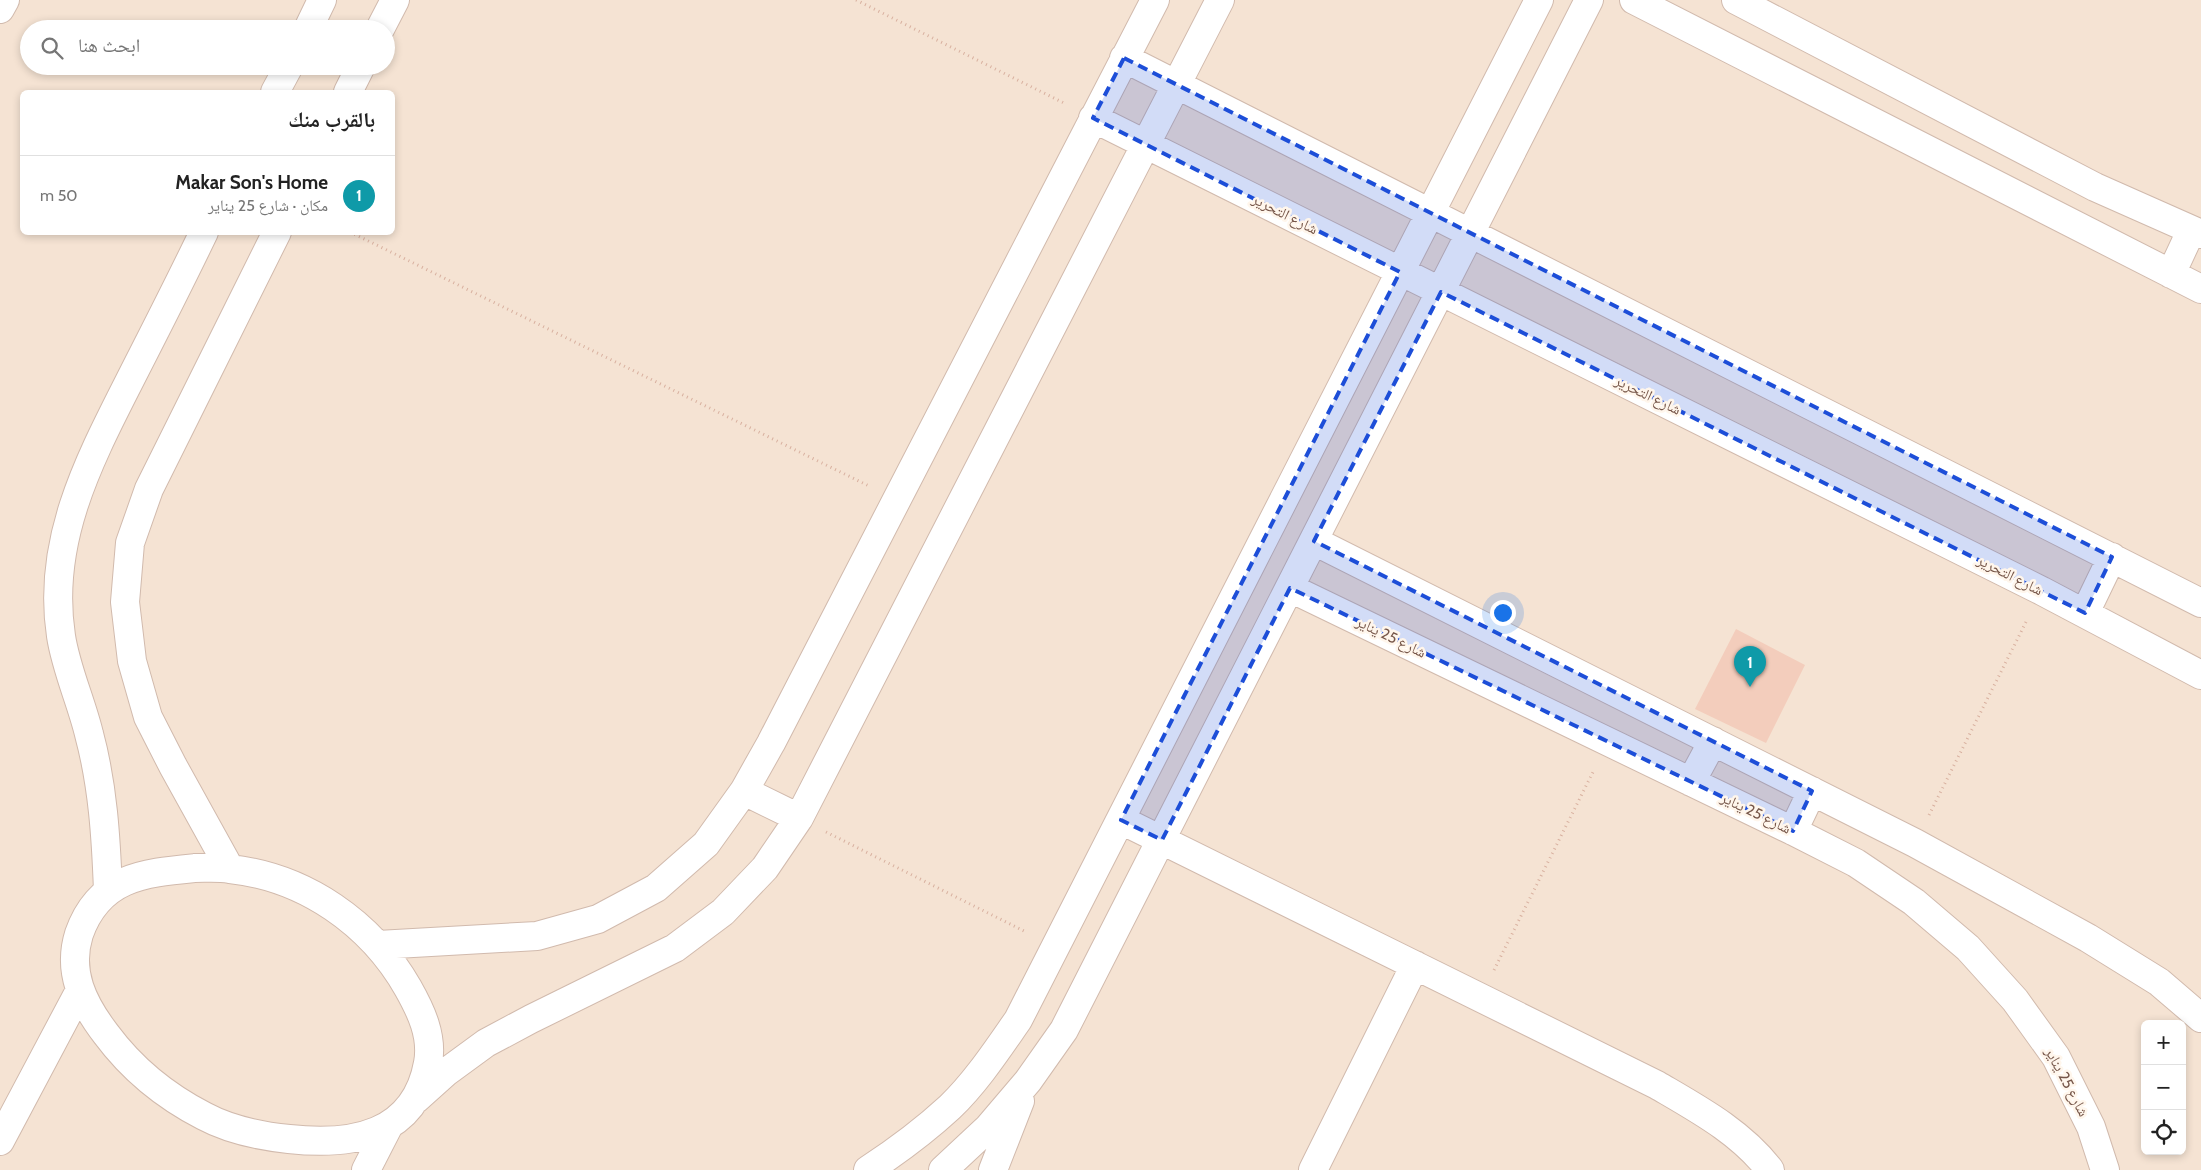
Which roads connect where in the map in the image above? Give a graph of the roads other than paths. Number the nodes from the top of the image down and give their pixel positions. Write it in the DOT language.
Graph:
graph roads {
  1 [pos="4,0"];
  2 [pos="322,0"];
  3 [pos="395,0"];
  4 [pos="1155,0"];
  5 [pos="1220,0"];
  6 [pos="1539,0"];
  7 [pos="1589,0"];
  8 [pos="1634,0"];
  9 [pos="1736,0"];
  10 [pos="0,9"];
  11 [pos="312,20"];
  12 [pos="385,20"];
  13 [pos="1124,58"];
  14 [pos="284,75"];
  15 [pos="356,75"];
  16 [pos="1176,84"];
  17 [pos="276,90"];
  18 [pos="349,90"];
  19 [pos="1093,118"];
  20 [pos="1146,144"];
  21 [pos="1431,213"];
  22 [pos="2196,232"];
  23 [pos="1470,233"];
  24 [pos="202,235"];
  25 [pos="275,235"];
  26 [pos="1400,272"];
  27 [pos="2170,274"];
  28 [pos="2201,289"];
  29 [pos="1441,292"];
  30 [pos="1314,541"];
  31 [pos="2112,557"];
  32 [pos="1290,588"];
  33 [pos="2201,603"];
  34 [pos="2085,613"];
  35 [pos="2201,675"];
  36 [pos="1713,741"];
  37 [pos="1691,782"];
  38 [pos="1812,790"];
  39 [pos="744,791"];
  40 [pos="799,818"];
  41 [pos="1121,820"];
  42 [pos="1793,831"];
  43 [pos="1162,840"];
  44 [pos="230,868"];
  45 [pos="108,891"];
  46 [pos="378,945"];
  47 [pos="1415,965"];
  48 [pos="79,992"];
  49 [pos="2201,1018"];
  50 [pos="1028,1081"];
  51 [pos="416,1099"];
  52 [pos="388,1127"];
  53 [pos="0,1141"];
  54 [pos="366,1170"];
  55 [pos="868,1170"];
  56 [pos="943,1170"];
  57 [pos="993,1170"];
  58 [pos="1313,1170"];
  59 [pos="1770,1170"];
  60 [pos="2105,1170"];
  1 -- 10 [label="street"];
  2 -- 11 [label="street"];
  3 -- 12 [label="street"];
  4 -- 13 [label="street"];
  5 -- 16 [label="street"];
  6 -- 21 [label="street"];
  7 -- 23 [label="street"];
  8 -- 27 [label="street"];
  9 -- 22 [label="street"];
  13 -- 16 [label="street"];
  13 -- 19 [label="street"];
  14 -- 17 [label="street"];
  15 -- 18 [label="street"];
  16 -- 20 [label="street"];
  16 -- 21 [label="street"];
  19 -- 20 [label="street, شارع التحرير"];
  19 -- 39 [label="street"];
  20 -- 26 [label="street, شارع التحرير"];
  20 -- 40 [label="street"];
  21 -- 23 [label="street"];
  21 -- 26 [label="street"];
  22 -- 27 [label="street"];
  23 -- 29 [label="street"];
  23 -- 31 [label="street"];
  24 -- 45 [label="street"];
  25 -- 44 [label="street"];
  26 -- 29 [label="street, شارع التحرير"];
  26 -- 41 [label="street"];
  27 -- 28 [label="street"];
  29 -- 30 [label="street"];
  29 -- 34 [label="street, شارع التحرير"];
  30 -- 32 [label="street"];
  30 -- 36 [label="street"];
  31 -- 33 [label="street"];
  31 -- 34 [label="street"];
  32 -- 37 [label="street, شارع 25 يناير"];
  32 -- 43 [label="street"];
  34 -- 35 [label="street, شارع التحرير"];
  36 -- 37 [label="street"];
  36 -- 38 [label="street"];
  37 -- 42 [label="street, شارع 25 يناير"];
  38 -- 42 [label="street"];
  38 -- 49 [label="street"];
  39 -- 40 [label="street"];
  39 -- 46 [label="street"];
  40 -- 51 [label="street"];
  41 -- 43 [label="street"];
  41 -- 55 [label="street"];
  42 -- 60 [label="street, شارع 25 يناير"];
  43 -- 47 [label="street"];
  43 -- 50 [label="street"];
  44 -- 45 [label="street"];
  44 -- 46 [label="street"];
  45 -- 48 [label="street"];
  46 -- 51 [label="street"];
  47 -- 58 [label="street"];
  47 -- 59 [label="street"];
  48 -- 52 [label="street"];
  48 -- 53 [label="street"];
  50 -- 56 [label="street"];
  50 -- 57 [label="street"];
  51 -- 52 [label="street"];
  52 -- 54 [label="street"];
}
